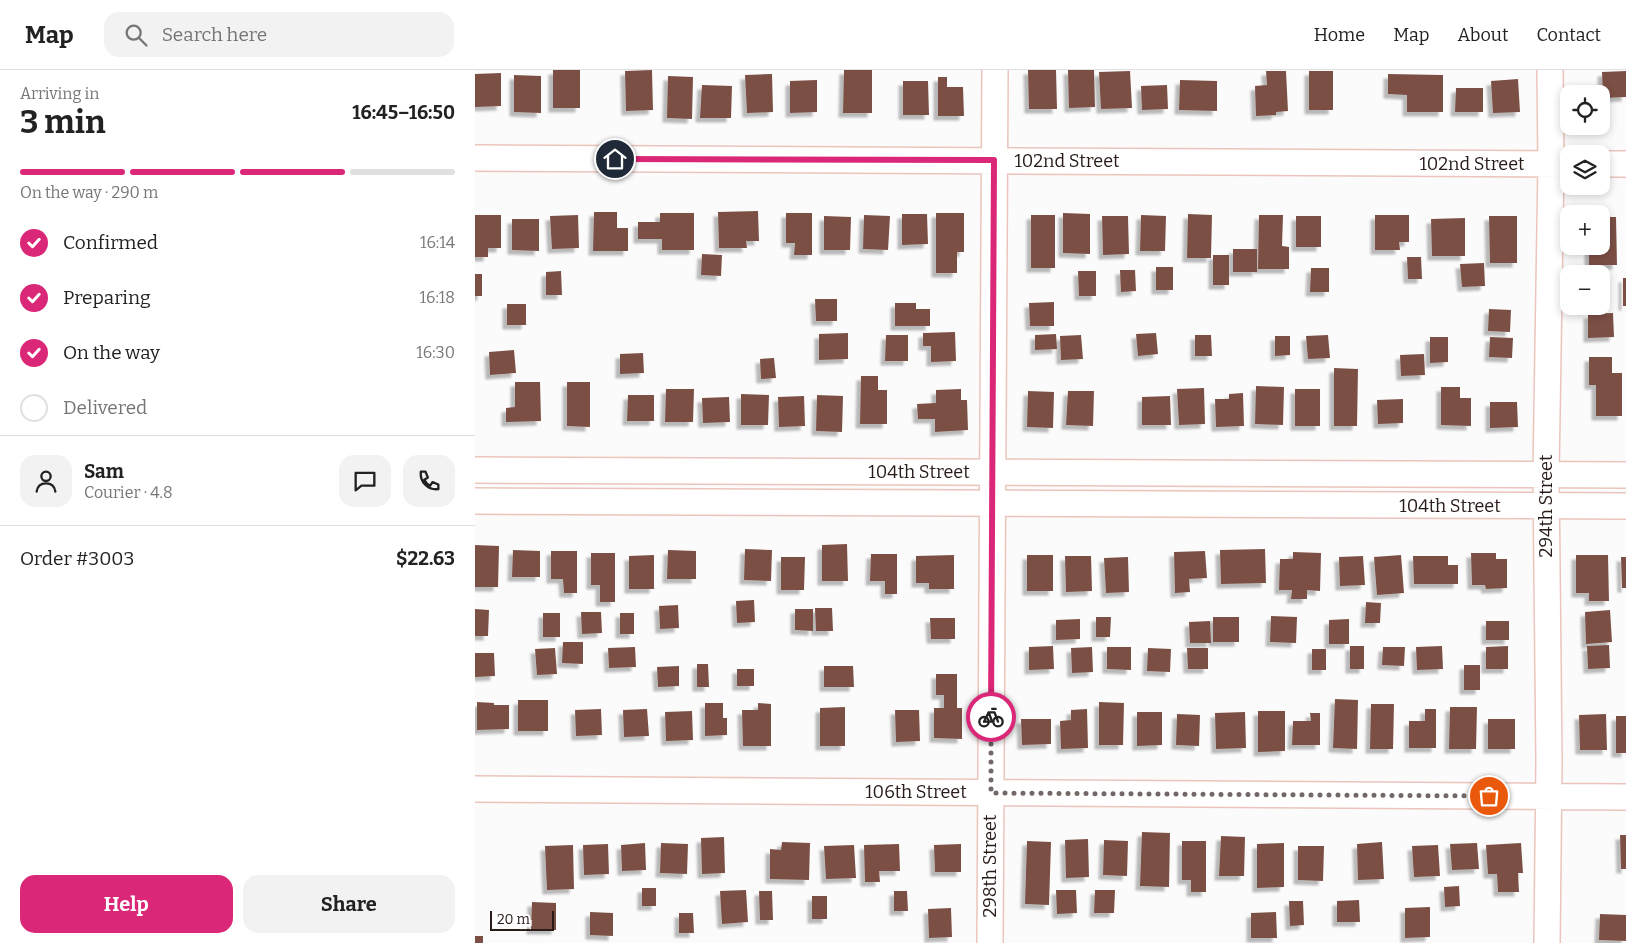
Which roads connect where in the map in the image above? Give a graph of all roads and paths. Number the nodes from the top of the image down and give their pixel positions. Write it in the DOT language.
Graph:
graph roads {
  1 [pos="995,70"];
  2 [pos="1551,70"];
  3 [pos="475,158"];
  4 [pos="994,160"];
  5 [pos="1560,164"];
  6 [pos="1610,164"];
  7 [pos="1626,164"];
  8 [pos="475,470"];
  9 [pos="622,471"];
  10 [pos="993,472"];
  11 [pos="1275,474"];
  12 [pos="1546,475"];
  13 [pos="1626,475"];
  14 [pos="475,501"];
  15 [pos="622,502"];
  16 [pos="992,503"];
  17 [pos="1275,505"];
  18 [pos="1546,506"];
  19 [pos="1626,506"];
  20 [pos="475,789"];
  21 [pos="991,793"];
  22 [pos="1548,797"];
  23 [pos="1626,797"];
  24 [pos="990,943"];
  25 [pos="1547,943"];
  1 -- 4 [label="street, 298th Street"];
  2 -- 5 [label="street, 294th Street"];
  3 -- 4 [label="street, 102nd Street"];
  4 -- 5 [label="street, 102nd Street"];
  4 -- 10 [label="street, 298th Street"];
  5 -- 12 [label="street, 294th Street"];
  6 -- 7 [label="street"];
  8 -- 9 [label="street, 104th Street"];
  9 -- 10 [label="street, 104th Street"];
  9 -- 15 [label="street"];
  10 -- 11 [label="street, 104th Street"];
  10 -- 16 [label="street, 298th Street"];
  11 -- 12 [label="street, 104th Street"];
  11 -- 17 [label="street"];
  12 -- 13 [label="street, 104th Street"];
  12 -- 18 [label="street, 294th Street"];
  14 -- 15 [label="street, 104th Street"];
  15 -- 16 [label="street, 104th Street"];
  16 -- 17 [label="street, 104th Street"];
  16 -- 21 [label="street, 298th Street"];
  17 -- 18 [label="street, 104th Street"];
  18 -- 19 [label="street, 104th Street"];
  18 -- 22 [label="street, 294th Street"];
  20 -- 21 [label="street, 106th Street"];
  21 -- 22 [label="street, 106th Street"];
  21 -- 24 [label="street, 298th Street"];
  22 -- 23 [label="street, 106th Street"];
  22 -- 25 [label="street, 294th Street"];
}
